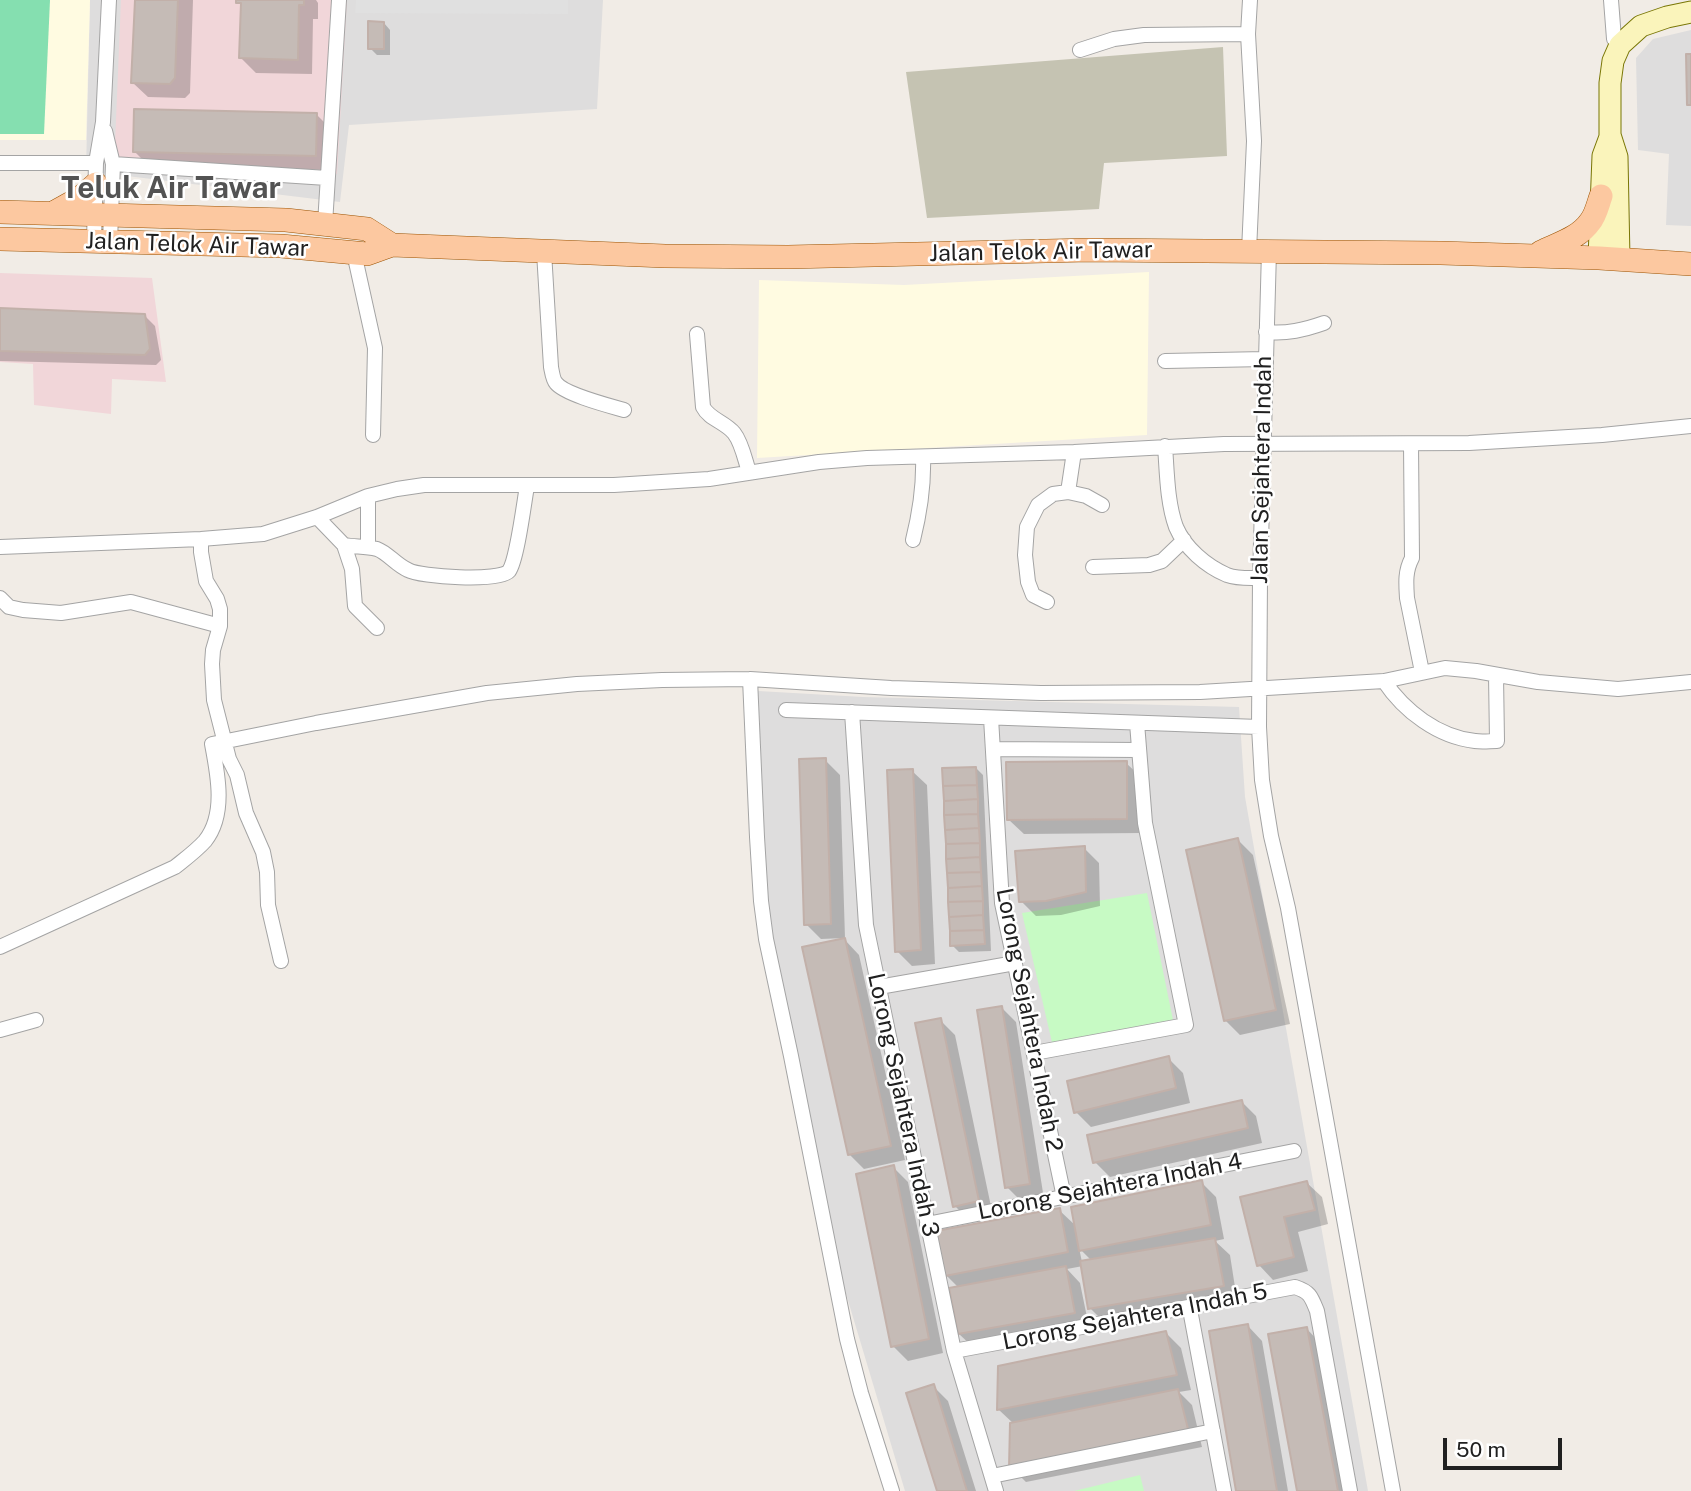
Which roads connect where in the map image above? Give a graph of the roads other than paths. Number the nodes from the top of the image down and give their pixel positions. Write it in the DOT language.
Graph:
graph roads {
  1 [pos="109,0"];
  2 [pos="340,0"];
  3 [pos="1250,0"];
  4 [pos="1611,0"];
  5 [pos="1691,12"];
  6 [pos="1248,34"];
  7 [pos="1619,45"];
  8 [pos="1080,50"];
  9 [pos="103,122"];
  10 [pos="1610,135"];
  11 [pos="0,163"];
  12 [pos="113,164"];
  13 [pos="96,174"];
  14 [pos="327,178"];
  15 [pos="1601,195"];
  16 [pos="0,212"];
  17 [pos="53,213"];
  18 [pos="103,215"];
  19 [pos="325,224"];
  20 [pos="0,239"];
  21 [pos="102,241"];
  22 [pos="392,245"];
  23 [pos="1259,251"];
  24 [pos="544,252"];
  25 [pos="354,253"];
  26 [pos="1535,255"];
  27 [pos="1609,258"];
  28 [pos="1691,264"];
  29 [pos="1324,323"];
  30 [pos="1266,332"];
  31 [pos="697,334"];
  32 [pos="1265,359"];
  33 [pos="1165,361"];
  34 [pos="624,410"];
  35 [pos="1691,426"];
  36 [pos="373,435"];
  37 [pos="1263,444"];
  38 [pos="1411,444"];
  39 [pos="1165,446"];
  40 [pos="1074,452"];
  41 [pos="923,457"];
  42 [pos="749,472"];
  43 [pos="527,486"];
  44 [pos="1068,492"];
  45 [pos="368,496"];
  46 [pos="1102,505"];
  47 [pos="317,517"];
  48 [pos="201,539"];
  49 [pos="913,540"];
  50 [pos="1184,540"];
  51 [pos="344,545"];
  52 [pos="0,547"];
  53 [pos="368,547"];
  54 [pos="1093,567"];
  55 [pos="1260,578"];
  56 [pos="0,598"];
  57 [pos="1047,602"];
  58 [pos="220,626"];
  59 [pos="377,628"];
  60 [pos="1422,671"];
  61 [pos="1496,675"];
  62 [pos="751,679"];
  63 [pos="1384,681"];
  64 [pos="1691,682"];
  65 [pos="1258,689"];
  66 [pos="786,710"];
  67 [pos="852,712"];
  68 [pos="991,718"];
  69 [pos="1137,723"];
  70 [pos="1258,727"];
  71 [pos="224,741"];
  72 [pos="993,749"];
  73 [pos="1139,750"];
  74 [pos="0,947"];
  75 [pos="281,961"];
  76 [pos="1015,963"];
  77 [pos="878,987"];
  78 [pos="36,1020"];
  79 [pos="0,1030"];
  80 [pos="1034,1053"];
  81 [pos="1294,1151"];
  82 [pos="1064,1196"];
  83 [pos="927,1224"];
  84 [pos="1191,1315"];
  85 [pos="954,1351"];
  86 [pos="1213,1431"];
  87 [pos="992,1476"];
  88 [pos="892,1491"];
  89 [pos="996,1491"];
  90 [pos="1224,1491"];
  91 [pos="1350,1491"];
  92 [pos="1392,1491"];
  1 -- 9 [label="street"];
  2 -- 14 [label="street"];
  3 -- 6 [label="street, Jalan Sejahtera Indah"];
  4 -- 7 [label="street"];
  5 -- 7 [label="main road"];
  6 -- 8 [label="street"];
  6 -- 23 [label="street, Jalan Sejahtera Indah"];
  7 -- 10 [label="main road"];
  9 -- 12 [label="street"];
  9 -- 13 [label="street"];
  10 -- 15 [label="main road"];
  10 -- 27 [label="main road"];
  11 -- 13 [label="street"];
  12 -- 14 [label="street"];
  12 -- 18 [label="street"];
  13 -- 17 [label="main road"];
  13 -- 18 [label="street"];
  14 -- 19 [label="street"];
  15 -- 26 [label="main road"];
  15 -- 27 [label="main road"];
  16 -- 17 [label="main road, Jalan Telok Air Tawar"];
  17 -- 18 [label="main road, Jalan Telok Air Tawar"];
  18 -- 19 [label="main road, Jalan Telok Air Tawar"];
  18 -- 21 [label="street"];
  19 -- 22 [label="main road, Jalan Telok Air Tawar"];
  20 -- 21 [label="main road, Jalan Telok Air Tawar"];
  21 -- 25 [label="main road, Jalan Telok Air Tawar"];
  22 -- 24 [label="main road, Jalan Telok Air Tawar"];
  22 -- 25 [label="main road, Jalan Telok Air Tawar"];
  23 -- 24 [label="main road, Jalan Telok Air Tawar"];
  23 -- 26 [label="main road, Jalan Telok Air Tawar"];
  23 -- 30 [label="street, Jalan Sejahtera Indah"];
  24 -- 34 [label="street"];
  25 -- 36 [label="street"];
  26 -- 27 [label="main road, Jalan Telok Air Tawar"];
  27 -- 28 [label="main road, Jalan Telok Air Tawar"];
  29 -- 30 [label="street"];
  30 -- 32 [label="street, Jalan Sejahtera Indah"];
  31 -- 42 [label="street"];
  32 -- 33 [label="street"];
  32 -- 37 [label="street, Jalan Sejahtera Indah"];
  35 -- 38 [label="street"];
  37 -- 38 [label="street"];
  37 -- 39 [label="street"];
  37 -- 55 [label="street, Jalan Sejahtera Indah"];
  38 -- 60 [label="street"];
  39 -- 40 [label="street"];
  39 -- 50 [label="street"];
  40 -- 41 [label="street"];
  40 -- 44 [label="street"];
  41 -- 42 [label="street"];
  41 -- 49 [label="street"];
  42 -- 43 [label="street"];
  43 -- 45 [label="street"];
  43 -- 53 [label="street"];
  44 -- 46 [label="street"];
  44 -- 57 [label="street"];
  45 -- 47 [label="street"];
  45 -- 53 [label="street"];
  47 -- 48 [label="street"];
  47 -- 51 [label="street"];
  48 -- 52 [label="street"];
  48 -- 58 [label="street"];
  50 -- 54 [label="street"];
  50 -- 55 [label="street"];
  51 -- 53 [label="street"];
  51 -- 59 [label="street"];
  55 -- 65 [label="street, Jalan Sejahtera Indah"];
  56 -- 58 [label="street"];
  58 -- 71 [label="street"];
  60 -- 61 [label="street"];
  60 -- 63 [label="street"];
  61 -- 63 [label="street"];
  61 -- 64 [label="street"];
  62 -- 65 [label="street"];
  62 -- 71 [label="street"];
  62 -- 88 [label="street"];
  63 -- 65 [label="street"];
  65 -- 70 [label="street, Jalan Sejahtera Indah"];
  66 -- 67 [label="street"];
  67 -- 68 [label="street"];
  67 -- 77 [label="street, Lorong Sejahtera Indah 3"];
  68 -- 69 [label="street"];
  68 -- 72 [label="street, Lorong Sejahtera Indah 2"];
  69 -- 70 [label="street"];
  69 -- 73 [label="street"];
  70 -- 92 [label="street, Jalan Sejahtera Indah"];
  71 -- 74 [label="street"];
  71 -- 75 [label="street"];
  72 -- 73 [label="street"];
  72 -- 76 [label="street, Lorong Sejahtera Indah 2"];
  73 -- 80 [label="street"];
  76 -- 77 [label="street"];
  76 -- 80 [label="street, Lorong Sejahtera Indah 2"];
  77 -- 83 [label="street, Lorong Sejahtera Indah 3"];
  78 -- 79 [label="street"];
  80 -- 82 [label="street, Lorong Sejahtera Indah 2"];
  81 -- 82 [label="street, Lorong Sejahtera Indah 4"];
  82 -- 83 [label="street, Lorong Sejahtera Indah 4"];
  83 -- 85 [label="street, Lorong Sejahtera Indah 3"];
  84 -- 86 [label="street"];
  85 -- 87 [label="street, Lorong Sejahtera Indah 3"];
  85 -- 91 [label="street, Lorong Sejahtera Indah 5"];
  86 -- 87 [label="street"];
  86 -- 90 [label="street"];
  87 -- 89 [label="street, Lorong Sejahtera Indah 3"];
}
